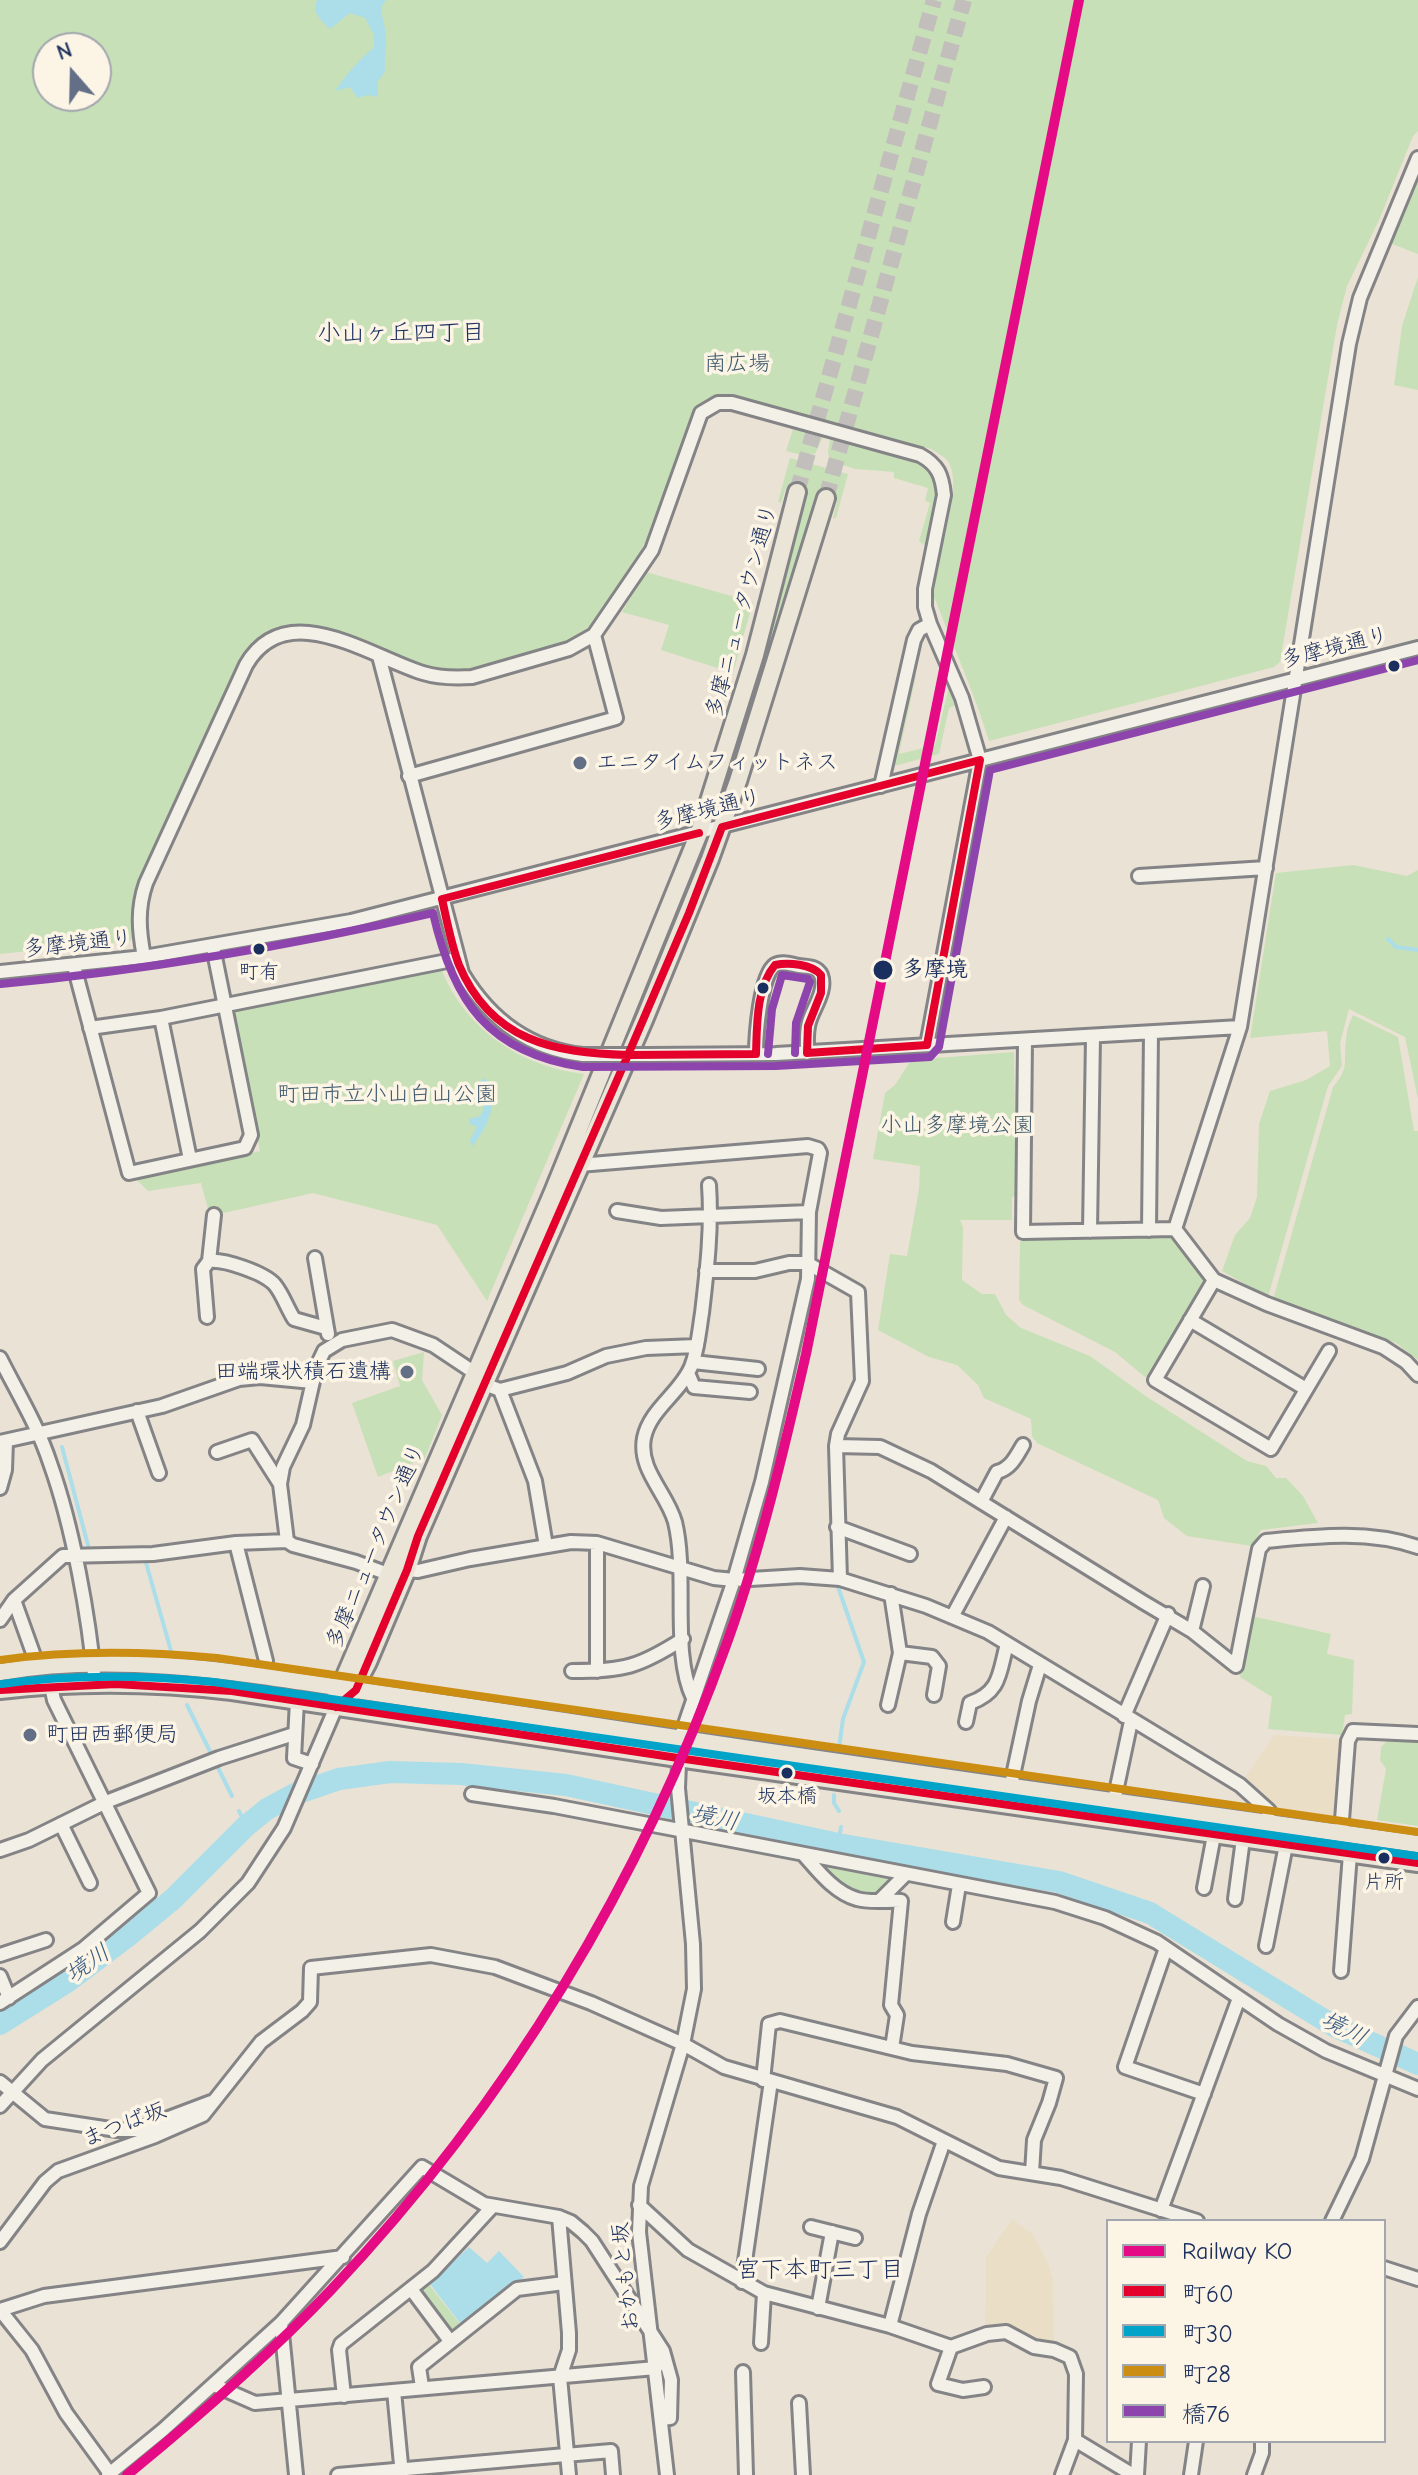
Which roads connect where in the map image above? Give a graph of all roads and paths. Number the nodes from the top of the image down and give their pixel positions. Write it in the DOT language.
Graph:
graph roads {
  1 [pos="1418,158"];
  2 [pos="797,492"];
  3 [pos="826,498"];
  4 [pos="930,624"];
  5 [pos="594,635"];
  6 [pos="1418,648"];
  7 [pos="379,656"];
  8 [pos="1295,678"];
  9 [pos="980,760"];
  10 [pos="409,776"];
  11 [pos="881,786"];
  12 [pos="722,827"];
  13 [pos="699,833"];
  14 [pos="1159,861"];
  15 [pos="1266,868"];
  16 [pos="1159,875"];
  17 [pos="1139,876"];
  18 [pos="442,899"];
  19 [pos="213,947"];
  20 [pos="144,957"];
  21 [pos="457,959"];
  22 [pos="74,966"];
  23 [pos="0,972"];
  24 [pos="225,1005"];
  25 [pos="161,1018"];
  26 [pos="1240,1027"];
  27 [pos="90,1028"];
  28 [pos="1151,1033"];
  29 [pos="1093,1037"];
  30 [pos="1025,1041"];
  31 [pos="927,1045"];
  32 [pos="807,1053"];
  33 [pos="756,1054"];
  34 [pos="190,1159"];
  35 [pos="579,1165"];
  36 [pos="709,1185"];
  37 [pos="617,1211"];
  38 [pos="809,1212"];
  39 [pos="214,1215"];
  40 [pos="711,1218"];
  41 [pos="1175,1229"];
  42 [pos="1149,1230"];
  43 [pos="1090,1231"];
  44 [pos="315,1258"];
  45 [pos="209,1261"];
  46 [pos="807,1263"];
  47 [pos="706,1271"];
  48 [pos="1214,1280"];
  49 [pos="207,1317"];
  50 [pos="1190,1320"];
  51 [pos="326,1328"];
  52 [pos="331,1344"];
  53 [pos="697,1346"];
  54 [pos="1329,1351"];
  55 [pos="0,1358"];
  56 [pos="690,1367"];
  57 [pos="758,1369"];
  58 [pos="1418,1375"];
  59 [pos="313,1382"];
  60 [pos="486,1382"];
  61 [pos="1306,1389"];
  62 [pos="750,1392"];
  63 [pos="137,1411"];
  64 [pos="38,1434"];
  65 [pos="3,1442"];
  66 [pos="1023,1445"];
  67 [pos="836,1446"];
  68 [pos="217,1452"];
  69 [pos="1014,1460"];
  70 [pos="1028,1467"];
  71 [pos="159,1473"];
  72 [pos="280,1484"];
  73 [pos="0,1488"];
  74 [pos="981,1502"];
  75 [pos="1006,1517"];
  76 [pos="837,1527"];
  77 [pos="287,1541"];
  78 [pos="236,1543"];
  79 [pos="597,1543"];
  80 [pos="546,1546"];
  81 [pos="1418,1547"];
  82 [pos="910,1554"];
  83 [pos="74,1555"];
  84 [pos="680,1569"];
  85 [pos="407,1570"];
  86 [pos="388,1574"];
  87 [pos="840,1579"];
  88 [pos="734,1580"];
  89 [pos="1203,1586"];
  90 [pos="891,1594"];
  91 [pos="14,1600"];
  92 [pos="1168,1614"];
  93 [pos="952,1617"];
  94 [pos="0,1620"];
  95 [pos="1192,1631"];
  96 [pos="683,1639"];
  97 [pos="1007,1644"];
  98 [pos="900,1653"];
  99 [pos="94,1665"];
  100 [pos="1040,1665"];
  101 [pos="38,1667"];
  102 [pos="572,1671"];
  103 [pos="597,1671"];
  104 [pos="0,1672"];
  105 [pos="264,1676"];
  106 [pos="95,1684"];
  107 [pos="51,1686"];
  108 [pos="347,1688"];
  109 [pos="0,1690"];
  110 [pos="934,1695"];
  111 [pos="693,1698"];
  112 [pos="297,1701"];
  113 [pos="888,1705"];
  114 [pos="336,1707"];
  115 [pos="1127,1719"];
  116 [pos="966,1722"];
  117 [pos="294,1734"];
  118 [pos="1418,1734"];
  119 [pos="680,1739"];
  120 [pos="678,1758"];
  121 [pos="311,1765"];
  122 [pos="1010,1786"];
  123 [pos="472,1794"];
  124 [pos="1114,1801"];
  125 [pos="106,1802"];
  126 [pos="1006,1805"];
  127 [pos="1110,1820"];
  128 [pos="1267,1823"];
  129 [pos="61,1824"];
  130 [pos="681,1829"];
  131 [pos="1341,1833"];
  132 [pos="1214,1835"];
  133 [pos="1243,1839"];
  134 [pos="1265,1842"];
  135 [pos="1418,1844"];
  136 [pos="1286,1845"];
  137 [pos="0,1850"];
  138 [pos="803,1854"];
  139 [pos="1350,1854"];
  140 [pos="1418,1863"];
  141 [pos="906,1874"];
  142 [pos="90,1883"];
  143 [pos="959,1885"];
  144 [pos="1204,1888"];
  145 [pos="1235,1899"];
  146 [pos="880,1900"];
  147 [pos="953,1922"];
  148 [pos="46,1940"];
  149 [pos="1266,1946"];
  150 [pos="1166,1948"];
  151 [pos="0,1955"];
  152 [pos="1341,1971"];
  153 [pos="0,1976"];
  154 [pos="4,1997"];
  155 [pos="1239,1998"];
  156 [pos="1418,2007"];
  157 [pos="683,2044"];
  158 [pos="892,2048"];
  159 [pos="1386,2072"];
  160 [pos="767,2080"];
  161 [pos="0,2082"];
  162 [pos="1418,2089"];
  163 [pos="12,2092"];
  164 [pos="1204,2094"];
  165 [pos="214,2101"];
  166 [pos="0,2106"];
  167 [pos="944,2141"];
  168 [pos="1032,2173"];
  169 [pos="639,2205"];
  170 [pos="492,2207"];
  171 [pos="1161,2210"];
  172 [pos="559,2217"];
  173 [pos="1190,2219"];
  174 [pos="1333,2219"];
  175 [pos="811,2227"];
  176 [pos="832,2232"];
  177 [pos="855,2238"];
  178 [pos="0,2242"];
  179 [pos="343,2257"];
  180 [pos="1386,2269"];
  181 [pos="1418,2279"];
  182 [pos="742,2282"];
  183 [pos="564,2283"];
  184 [pos="411,2289"];
  185 [pos="764,2293"];
  186 [pos="818,2308"];
  187 [pos="0,2310"];
  188 [pos="281,2323"];
  189 [pos="890,2326"];
  190 [pos="653,2334"];
  191 [pos="450,2341"];
  192 [pos="761,2343"];
  193 [pos="951,2347"];
  194 [pos="656,2368"];
  195 [pos="743,2372"];
  196 [pos="560,2377"];
  197 [pos="214,2385"];
  198 [pos="422,2387"];
  199 [pos="984,2387"];
  200 [pos="394,2391"];
  201 [pos="344,2396"];
  202 [pos="289,2400"];
  203 [pos="799,2403"];
  204 [pos="662,2419"];
  205 [pos="1075,2440"];
  206 [pos="1139,2443"];
  207 [pos="1196,2443"];
  208 [pos="1262,2443"];
  209 [pos="567,2454"];
  210 [pos="402,2472"];
  211 [pos="110,2474"];
  212 [pos="296,2475"];
  213 [pos="338,2475"];
  214 [pos="569,2475"];
  215 [pos="613,2475"];
  216 [pos="667,2475"];
  217 [pos="746,2475"];
  218 [pos="803,2475"];
  219 [pos="1062,2475"];
  220 [pos="1135,2475"];
  221 [pos="1191,2475"];
  222 [pos="1254,2475"];
  1 -- 8 [label="street"];
  2 -- 13 [label="main road, 多摩ニュータウン通り"];
  3 -- 12 [label="main road, 多摩ニュータウン通り"];
  4 -- 5 [label="street"];
  4 -- 9 [label="street"];
  4 -- 11 [label="street"];
  5 -- 7 [label="street"];
  5 -- 10 [label="street"];
  6 -- 8 [label="street, 多摩境通り"];
  7 -- 10 [label="street"];
  7 -- 20 [label="street"];
  8 -- 9 [label="street, 多摩境通り"];
  8 -- 15 [label="street"];
  9 -- 11 [label="street, 多摩境通り"];
  9 -- 31 [label="street"];
  10 -- 18 [label="street"];
  11 -- 12 [label="street, 多摩境通り"];
  12 -- 13 [label="street, 多摩境通り"];
  12 -- 35 [label="main road, 多摩ニュータウン通り"];
  13 -- 18 [label="street, 多摩境通り"];
  13 -- 60 [label="main road, 多摩ニュータウン通り"];
  14 -- 16 [label="street"];
  15 -- 16 [label="street"];
  15 -- 26 [label="street"];
  16 -- 17 [label="street"];
  18 -- 19 [label="street, 多摩境通り"];
  18 -- 21 [label="street"];
  19 -- 20 [label="street, 多摩境通り"];
  19 -- 24 [label="street"];
  20 -- 22 [label="street, 多摩境通り"];
  21 -- 24 [label="street"];
  21 -- 33 [label="street, bridge"];
  22 -- 23 [label="street, 多摩境通り"];
  22 -- 27 [label="street"];
  24 -- 25 [label="street"];
  24 -- 34 [label="street"];
  25 -- 27 [label="street"];
  25 -- 34 [label="street"];
  26 -- 28 [label="street"];
  26 -- 41 [label="street"];
  27 -- 34 [label="street"];
  28 -- 29 [label="street"];
  28 -- 42 [label="street"];
  29 -- 30 [label="street"];
  29 -- 43 [label="street"];
  30 -- 31 [label="street"];
  30 -- 43 [label="street"];
  31 -- 32 [label="street"];
  32 -- 33 [label="street"];
  32 -- 33 [label="street"];
  35 -- 38 [label="street"];
  35 -- 60 [label="main road, 多摩ニュータウン通り"];
  36 -- 40 [label="street"];
  37 -- 40 [label="street"];
  38 -- 40 [label="street"];
  38 -- 46 [label="street"];
  39 -- 45 [label="street"];
  40 -- 47 [label="street"];
  41 -- 42 [label="street"];
  41 -- 48 [label="street"];
  42 -- 43 [label="street"];
  44 -- 51 [label="street"];
  45 -- 49 [label="street"];
  45 -- 51 [label="street"];
  46 -- 47 [label="street"];
  46 -- 67 [label="street"];
  46 -- 88 [label="street"];
  47 -- 53 [label="street"];
  48 -- 50 [label="street"];
  48 -- 58 [label="street"];
  50 -- 61 [label="street"];
  50 -- 61 [label="street"];
  51 -- 52 [label="street"];
  52 -- 59 [label="street"];
  52 -- 60 [label="street"];
  53 -- 56 [label="street"];
  53 -- 60 [label="street"];
  54 -- 61 [label="street"];
  55 -- 64 [label="street"];
  56 -- 57 [label="street"];
  56 -- 62 [label="street"];
  56 -- 84 [label="street"];
  59 -- 63 [label="street"];
  59 -- 72 [label="street"];
  60 -- 80 [label="street"];
  60 -- 85 [label="main road, 多摩ニュータウン通り"];
  60 -- 86 [label="main road, 多摩ニュータウン通り"];
  63 -- 64 [label="street"];
  63 -- 71 [label="street"];
  64 -- 65 [label="street"];
  64 -- 83 [label="street"];
  65 -- 73 [label="street"];
  66 -- 69 [label="street"];
  67 -- 74 [label="street"];
  67 -- 76 [label="street"];
  68 -- 72 [label="street"];
  69 -- 70 [label="street"];
  69 -- 74 [label="street"];
  72 -- 77 [label="street"];
  74 -- 75 [label="street"];
  75 -- 92 [label="street"];
  75 -- 93 [label="street"];
  76 -- 82 [label="street"];
  76 -- 87 [label="street"];
  77 -- 78 [label="street"];
  77 -- 86 [label="street"];
  78 -- 83 [label="street"];
  78 -- 105 [label="street"];
  79 -- 80 [label="street"];
  79 -- 84 [label="street"];
  79 -- 103 [label="street"];
  80 -- 85 [label="street"];
  81 -- 95 [label="street"];
  83 -- 91 [label="street"];
  83 -- 99 [label="street"];
  84 -- 88 [label="street"];
  84 -- 96 [label="street"];
  85 -- 108 [label="main road, 多摩ニュータウン通り"];
  86 -- 108 [label="main road, 多摩ニュータウン通り"];
  87 -- 88 [label="street"];
  87 -- 90 [label="street"];
  88 -- 111 [label="street"];
  89 -- 95 [label="street"];
  90 -- 93 [label="street"];
  90 -- 98 [label="street"];
  91 -- 94 [label="street"];
  91 -- 101 [label="street"];
  92 -- 95 [label="street"];
  92 -- 115 [label="street"];
  93 -- 97 [label="street"];
  96 -- 103 [label="street"];
  96 -- 111 [label="street"];
  97 -- 100 [label="street"];
  97 -- 116 [label="street"];
  98 -- 110 [label="street"];
  98 -- 113 [label="street"];
  99 -- 101 [label="main road"];
  99 -- 105 [label="main road"];
  99 -- 106 [label="street"];
  100 -- 115 [label="street"];
  100 -- 122 [label="street"];
  101 -- 104 [label="main road"];
  102 -- 103 [label="street"];
  105 -- 108 [label="main road"];
  106 -- 107 [label="main road"];
  106 -- 112 [label="main road"];
  107 -- 109 [label="main road"];
  107 -- 125 [label="street"];
  108 -- 114 [label="main road, 多摩ニュータウン通り"];
  108 -- 119 [label="main road"];
  111 -- 119 [label="street"];
  112 -- 114 [label="main road"];
  112 -- 117 [label="street"];
  114 -- 120 [label="main road"];
  114 -- 121 [label="street"];
  115 -- 124 [label="street"];
  115 -- 128 [label="street"];
  117 -- 121 [label="street"];
  117 -- 125 [label="street"];
  118 -- 131 [label="street"];
  119 -- 120 [label="street"];
  119 -- 122 [label="main road"];
  120 -- 126 [label="main road"];
  120 -- 130 [label="street"];
  121 -- 163 [label="street"];
  122 -- 124 [label="main road"];
  122 -- 126 [label="street"];
  123 -- 130 [label="street"];
  124 -- 127 [label="street"];
  124 -- 128 [label="main road"];
  125 -- 129 [label="street"];
  125 -- 154 [label="street"];
  126 -- 127 [label="main road"];
  127 -- 132 [label="main road"];
  128 -- 131 [label="main road"];
  128 -- 134 [label="street"];
  129 -- 137 [label="street"];
  129 -- 142 [label="street"];
  130 -- 138 [label="street"];
  130 -- 157 [label="street, おかもと坂"];
  131 -- 135 [label="main road"];
  132 -- 133 [label="main road"];
  132 -- 144 [label="street"];
  133 -- 134 [label="main road"];
  133 -- 145 [label="street"];
  134 -- 136 [label="main road"];
  136 -- 139 [label="main road"];
  136 -- 149 [label="street"];
  138 -- 141 [label="street"];
  138 -- 146 [label="street"];
  139 -- 140 [label="main road"];
  139 -- 152 [label="street"];
  141 -- 143 [label="street"];
  141 -- 146 [label="street"];
  143 -- 147 [label="street"];
  143 -- 150 [label="street"];
  146 -- 158 [label="street"];
  148 -- 151 [label="street"];
  150 -- 155 [label="street"];
  150 -- 164 [label="street"];
  153 -- 154 [label="street"];
  155 -- 159 [label="street"];
  155 -- 164 [label="street"];
  156 -- 159 [label="street"];
  157 -- 160 [label="street"];
  157 -- 165 [label="street, まつば坂"];
  157 -- 169 [label="street, おかもと坂"];
  158 -- 160 [label="street"];
  158 -- 168 [label="street"];
  159 -- 162 [label="street"];
  159 -- 174 [label="street"];
  160 -- 167 [label="street"];
  160 -- 182 [label="street"];
  161 -- 163 [label="street"];
  163 -- 165 [label="street"];
  163 -- 166 [label="street"];
  164 -- 171 [label="street"];
  165 -- 178 [label="street, まつば坂"];
  167 -- 168 [label="street"];
  167 -- 189 [label="street"];
  168 -- 171 [label="street"];
  169 -- 182 [label="street"];
  169 -- 190 [label="street, おかもと坂"];
  170 -- 172 [label="street"];
  170 -- 179 [label="street"];
  170 -- 184 [label="street"];
  171 -- 173 [label="street"];
  172 -- 183 [label="street"];
  172 -- 190 [label="street"];
  175 -- 176 [label="street"];
  176 -- 177 [label="street"];
  176 -- 186 [label="street"];
  179 -- 187 [label="street"];
  179 -- 188 [label="street"];
  180 -- 181 [label="street"];
  182 -- 185 [label="street"];
  183 -- 191 [label="street"];
  183 -- 196 [label="street"];
  184 -- 191 [label="street"];
  184 -- 201 [label="street"];
  185 -- 186 [label="street"];
  185 -- 192 [label="street"];
  186 -- 189 [label="street"];
  187 -- 211 [label="street"];
  188 -- 197 [label="street"];
  188 -- 202 [label="street"];
  189 -- 193 [label="street"];
  190 -- 194 [label="street, おかもと坂"];
  190 -- 204 [label="street"];
  191 -- 198 [label="street"];
  193 -- 199 [label="street"];
  193 -- 205 [label="street"];
  194 -- 196 [label="street"];
  194 -- 204 [label="street, おかもと坂"];
  195 -- 217 [label="street"];
  196 -- 198 [label="street"];
  196 -- 209 [label="street"];
  197 -- 202 [label="street"];
  197 -- 211 [label="street"];
  198 -- 200 [label="street"];
  200 -- 201 [label="street"];
  200 -- 210 [label="street"];
  201 -- 202 [label="street"];
  202 -- 212 [label="street"];
  203 -- 218 [label="street"];
  204 -- 216 [label="street, おかもと坂"];
  205 -- 219 [label="street"];
  205 -- 220 [label="street"];
  206 -- 220 [label="street"];
  207 -- 221 [label="street"];
  208 -- 222 [label="street"];
  209 -- 210 [label="street"];
  209 -- 214 [label="street"];
  209 -- 215 [label="street"];
  210 -- 213 [label="street"];
}
